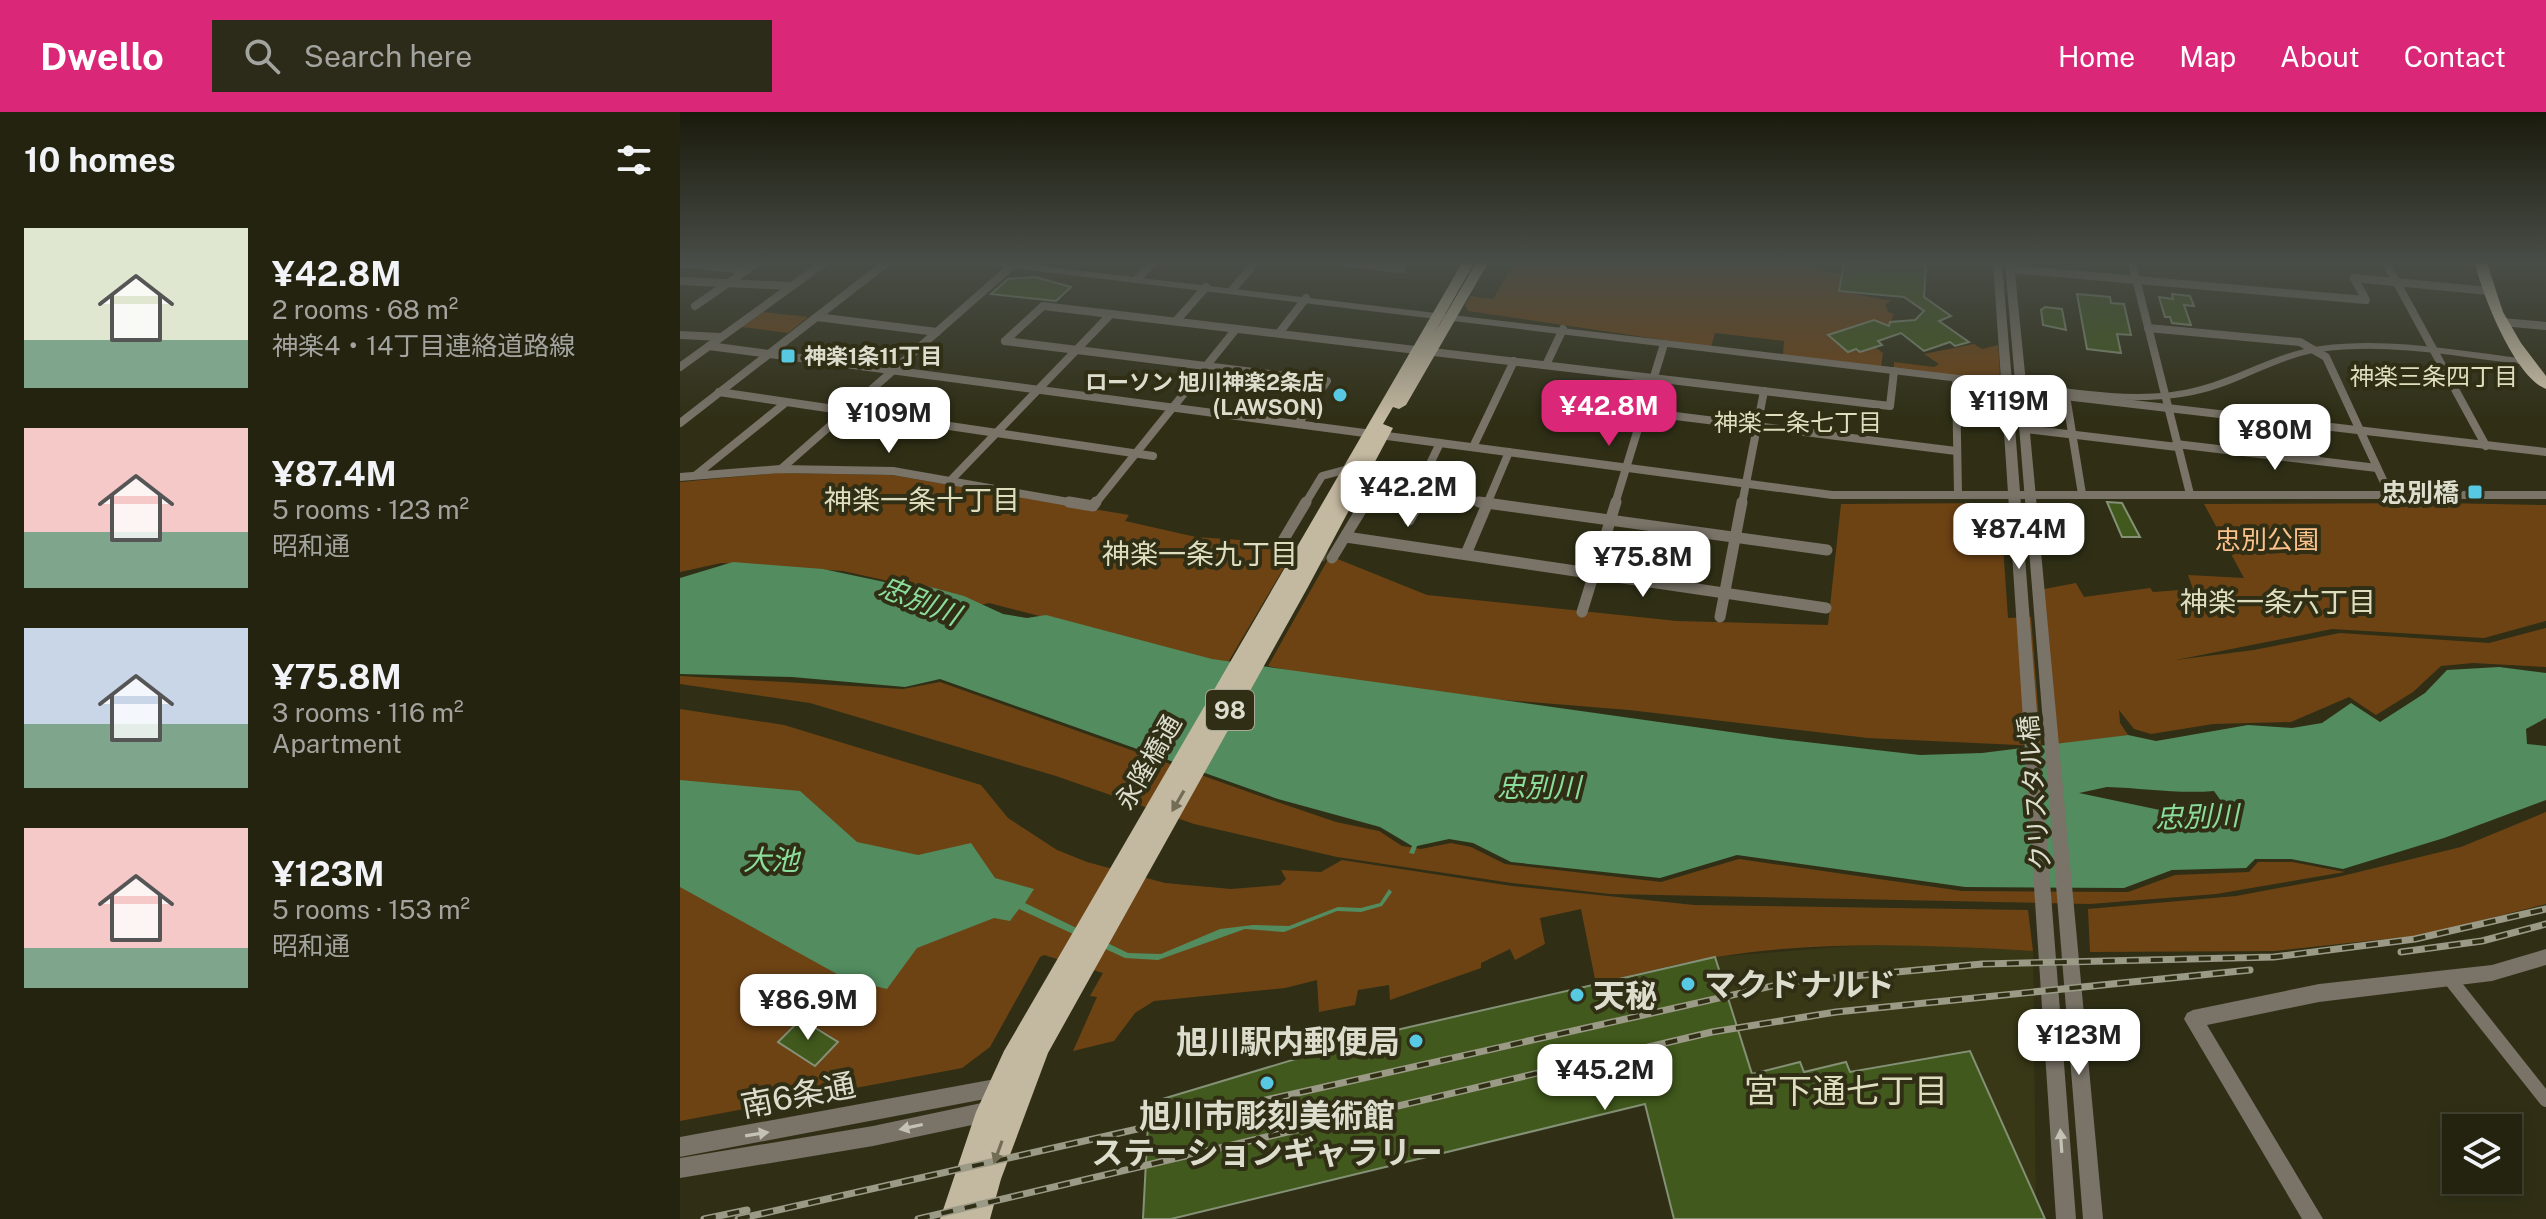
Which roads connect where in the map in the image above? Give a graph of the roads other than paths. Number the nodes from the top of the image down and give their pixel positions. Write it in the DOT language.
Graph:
graph roads {
  1 [pos="1111,314"];
  2 [pos="1445,314"];
  3 [pos="752,315"];
  4 [pos="820,315"];
  5 [pos="957,315"];
  6 [pos="1034,315"];
  7 [pos="1117,315"];
  8 [pos="1182,315"];
  9 [pos="1293,315"];
  10 [pos="1450,315"];
  11 [pos="2001,315"];
  12 [pos="2015,315"];
  13 [pos="2145,315"];
  14 [pos="2415,315"];
  15 [pos="2499,315"];
  16 [pos="817,317"];
  17 [pos="1176,321"];
  18 [pos="2502,322"];
  19 [pos="2546,326"];
  20 [pos="2148,328"];
  21 [pos="1236,329"];
  22 [pos="1563,329"];
  23 [pos="937,332"];
  24 [pos="1279,333"];
  25 [pos="680,335"];
  26 [pos="721,337"];
  27 [pos="1664,344"];
  28 [pos="709,346"];
  29 [pos="2316,349"];
  30 [pos="1077,350"];
  31 [pos="1423,351"];
  32 [pos="2436,353"];
  33 [pos="769,354"];
  34 [pos="1514,361"];
  35 [pos="2527,362"];
  36 [pos="1206,365"];
  37 [pos="1546,365"];
  38 [pos="680,367"];
  39 [pos="893,370"];
  40 [pos="1894,371"];
  41 [pos="1654,378"];
  42 [pos="1956,379"];
  43 [pos="2006,385"];
  44 [pos="2546,385"];
  45 [pos="2022,389"];
  46 [pos="1039,390"];
  47 [pos="1764,391"];
  48 [pos="719,392"];
  49 [pos="2066,396"];
  50 [pos="2166,402"];
  51 [pos="784,404"];
  52 [pos="1172,407"];
  53 [pos="846,412"];
  54 [pos="1643,412"];
  55 [pos="680,423"];
  56 [pos="2302,423"];
  57 [pos="1298,424"];
  58 [pos="1756,427"];
  59 [pos="2025,429"];
  60 [pos="2359,430"];
  61 [pos="996,433"];
  62 [pos="1375,434"];
  63 [pos="2072,434"];
  64 [pos="1440,443"];
  65 [pos="2177,445"];
  66 [pos="2486,446"];
  67 [pos="1473,447"];
  68 [pos="1956,451"];
  69 [pos="1509,452"];
  70 [pos="2546,452"];
  71 [pos="1135,453"];
  72 [pos="1153,456"];
  73 [pos="2317,460"];
  74 [pos="1628,467"];
  75 [pos="2377,468"];
  76 [pos="781,469"];
  77 [pos="1355,470"];
  78 [pos="695,475"];
  79 [pos="680,477"];
  80 [pos="952,479"];
  81 [pos="1748,483"];
  82 [pos="2389,493"];
  83 [pos="1423,494"];
  84 [pos="1958,494"];
  85 [pos="2012,494"];
  86 [pos="2030,494"];
  87 [pos="2082,494"];
  88 [pos="2190,494"];
  89 [pos="2546,495"];
  90 [pos="1488,502"];
  91 [pos="1611,519"];
  92 [pos="1409,520"];
  93 [pos="1346,537"];
  94 [pos="1735,538"];
  95 [pos="1285,544"];
  96 [pos="1827,550"];
  97 [pos="1466,554"];
  98 [pos="1332,558"];
  99 [pos="1594,574"];
  100 [pos="1724,593"];
  101 [pos="1826,608"];
  102 [pos="1582,612"];
  103 [pos="1720,617"];
  104 [pos="2546,957"];
  105 [pos="2450,979"];
  106 [pos="1012,1092"];
  107 [pos="2546,1100"];
  108 [pos="988,1112"];
  109 [pos="680,1147"];
  110 [pos="680,1168"];
  111 [pos="953,1219"];
  112 [pos="977,1219"];
  113 [pos="2066,1219"];
  114 [pos="2093,1219"];
  115 [pos="2313,1219"];
  1 -- 30 [label="street"];
  2 -- 31 [label="main road, 永隆橋通 / 98"];
  3 -- 26 [label="street"];
  4 -- 16 [label="street"];
  5 -- 23 [label="street"];
  6 -- 30 [label="street"];
  7 -- 17 [label="street"];
  8 -- 17 [label="street"];
  9 -- 24 [label="street"];
  10 -- 22 [label="street"];
  11 -- 43 [label="street, クリスタル橋"];
  12 -- 45 [label="street, クリスタル橋"];
  13 -- 20 [label="street"];
  14 -- 32 [label="street"];
  15 -- 18 [label="highway"];
  16 -- 23 [label="street"];
  16 -- 33 [label="street"];
  17 -- 21 [label="street"];
  18 -- 19 [label="street"];
  18 -- 35 [label="highway"];
  20 -- 29 [label="street"];
  20 -- 50 [label="street"];
  21 -- 24 [label="street"];
  21 -- 36 [label="street"];
  22 -- 27 [label="street"];
  22 -- 37 [label="street"];
  23 -- 39 [label="street"];
  24 -- 31 [label="street"];
  25 -- 26 [label="street"];
  26 -- 28 [label="street"];
  27 -- 40 [label="street"];
  27 -- 41 [label="street"];
  28 -- 33 [label="street"];
  28 -- 38 [label="street"];
  29 -- 32 [label="street"];
  29 -- 50 [label="street"];
  29 -- 60 [label="street"];
  30 -- 36 [label="street"];
  30 -- 46 [label="street"];
  31 -- 34 [label="street"];
  31 -- 62 [label="main road, 永隆橋通 / 98"];
  32 -- 35 [label="street"];
  32 -- 66 [label="street"];
  33 -- 39 [label="street"];
  33 -- 48 [label="street"];
  34 -- 37 [label="street"];
  34 -- 67 [label="street"];
  35 -- 44 [label="highway"];
  36 -- 52 [label="street"];
  36 -- 57 [label="street"];
  37 -- 41 [label="street"];
  39 -- 46 [label="street"];
  39 -- 53 [label="street"];
  40 -- 42 [label="street"];
  40 -- 47 [label="street"];
  41 -- 47 [label="street"];
  41 -- 54 [label="street"];
  42 -- 43 [label="street"];
  42 -- 68 [label="street"];
  43 -- 45 [label="street"];
  43 -- 85 [label="street, クリスタル橋"];
  45 -- 49 [label="street"];
  45 -- 50 [label="street"];
  45 -- 59 [label="street, クリスタル橋"];
  46 -- 52 [label="street"];
  46 -- 61 [label="street"];
  47 -- 58 [label="street"];
  48 -- 51 [label="street"];
  48 -- 55 [label="street"];
  49 -- 50 [label="street"];
  49 -- 63 [label="street"];
  50 -- 56 [label="street"];
  50 -- 65 [label="street"];
  51 -- 53 [label="street"];
  51 -- 78 [label="street"];
  52 -- 57 [label="street"];
  52 -- 71 [label="street"];
  53 -- 61 [label="street"];
  53 -- 76 [label="street"];
  54 -- 58 [label="street"];
  54 -- 74 [label="street"];
  56 -- 60 [label="street"];
  56 -- 73 [label="street"];
  57 -- 62 [label="street"];
  58 -- 68 [label="street"];
  58 -- 81 [label="street"];
  59 -- 63 [label="street"];
  59 -- 86 [label="street, クリスタル橋"];
  60 -- 66 [label="street"];
  60 -- 75 [label="street"];
  61 -- 71 [label="street"];
  61 -- 80 [label="street"];
  62 -- 64 [label="street"];
  62 -- 77 [label="main road, 永隆橋通 / 98"];
  63 -- 65 [label="street"];
  63 -- 87 [label="street"];
  64 -- 67 [label="street"];
  64 -- 83 [label="street"];
  65 -- 73 [label="street"];
  65 -- 88 [label="street"];
  66 -- 70 [label="street"];
  67 -- 69 [label="street"];
  68 -- 84 [label="street"];
  69 -- 74 [label="street"];
  69 -- 90 [label="street"];
  71 -- 72 [label="street"];
  71 -- 80 [label="street"];
  73 -- 75 [label="street"];
  74 -- 81 [label="street"];
  74 -- 91 [label="street"];
  75 -- 82 [label="street"];
  76 -- 78 [label="street"];
  76 -- 80 [label="street"];
  77 -- 93 [label="street"];
  77 -- 95 [label="street"];
  77 -- 106 [label="main road, 永隆橋通 / 98"];
  78 -- 79 [label="street"];
  81 -- 84 [label="street"];
  81 -- 94 [label="street"];
  82 -- 88 [label="street"];
  82 -- 89 [label="street"];
  83 -- 90 [label="street"];
  83 -- 92 [label="street"];
  84 -- 85 [label="street"];
  85 -- 86 [label="street"];
  113 -- 85 [label="street, クリスタル橋, one-way"];
  86 -- 87 [label="street"];
  86 -- 114 [label="street, クリスタル橋"];
  87 -- 88 [label="street"];
  90 -- 91 [label="street"];
  90 -- 97 [label="street"];
  91 -- 94 [label="street"];
  91 -- 99 [label="street"];
  93 -- 97 [label="street"];
  93 -- 98 [label="street"];
  94 -- 96 [label="street"];
  94 -- 100 [label="street"];
  97 -- 99 [label="street"];
  99 -- 100 [label="street"];
  99 -- 102 [label="street"];
  100 -- 101 [label="street"];
  100 -- 103 [label="street"];
  104 -- 105 [label="street"];
  105 -- 107 [label="street"];
  105 -- 115 [label="street"];
  106 -- 108 [label="main road, 永隆橋通 / 98"];
  109 -- 106 [label="street, 南6条通, one-way"];
  106 -- 112 [label="main road, 永隆橋通 / 98, one-way"];
  108 -- 110 [label="street, 南6条通, one-way"];
  108 -- 111 [label="main road, 永隆橋通 / 98"];
}
